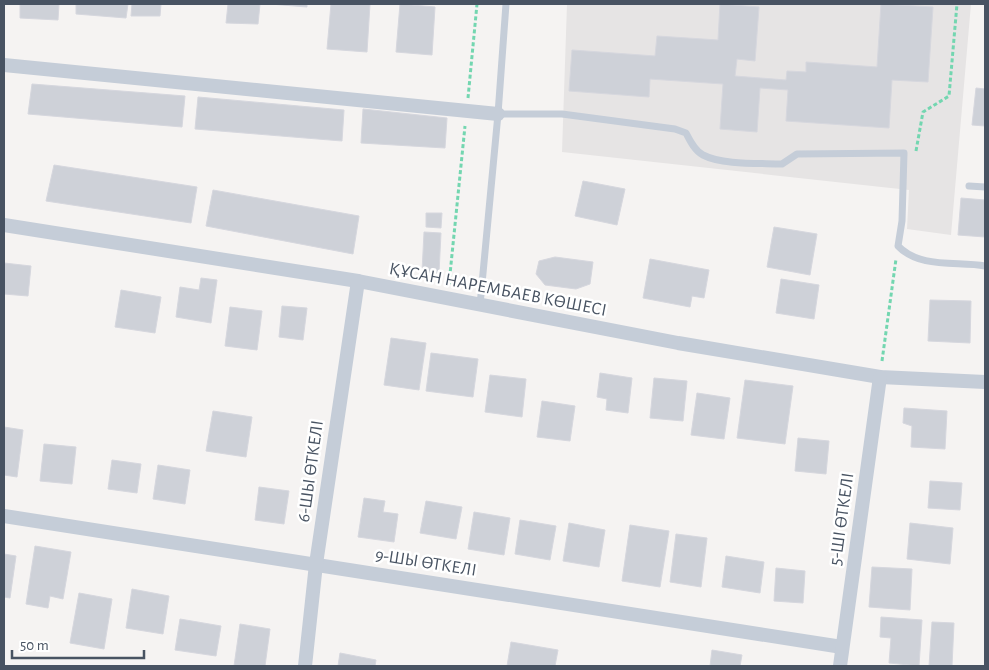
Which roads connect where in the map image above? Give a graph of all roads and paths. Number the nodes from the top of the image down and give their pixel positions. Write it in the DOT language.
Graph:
graph roads {
  1 [pos="477,4"];
  2 [pos="506,4"];
  3 [pos="957,4"];
  4 [pos="4,65"];
  5 [pos="467,111"];
  6 [pos="498,114"];
  7 [pos="903,165"];
  8 [pos="969,186"];
  9 [pos="985,187"];
  10 [pos="4,226"];
  11 [pos="898,246"];
  12 [pos="985,266"];
  13 [pos="358,281"];
  14 [pos="448,299"];
  15 [pos="480,304"];
  16 [pos="880,377"];
  17 [pos="985,382"];
  18 [pos="4,516"];
  19 [pos="316,564"];
  20 [pos="842,647"];
  21 [pos="305,666"];
  22 [pos="840,666"];
  1 -- 5 [label="path"];
  2 -- 6 [label="lane"];
  3 -- 7 [label="path"];
  4 -- 5 [label="street"];
  5 -- 6 [label="street"];
  5 -- 14 [label="path"];
  6 -- 7 [label="lane"];
  6 -- 15 [label="lane"];
  7 -- 11 [label="lane"];
  8 -- 9 [label="lane"];
  10 -- 13 [label="street, ҚҰСАН НАРЕМБАЕВ КӨШЕСІ"];
  11 -- 12 [label="lane"];
  11 -- 16 [label="path"];
  13 -- 14 [label="street, ҚҰСАН НАРЕМБАЕВ КӨШЕСІ"];
  13 -- 19 [label="street, 6-ШЫ ӨТКЕЛІ"];
  14 -- 15 [label="street, ҚҰСАН НАРЕМБАЕВ КӨШЕСІ"];
  15 -- 16 [label="street, ҚҰСАН НАРЕМБАЕВ КӨШЕСІ"];
  16 -- 17 [label="street, ҚҰСАН НАРЕМБАЕВ КӨШЕСІ"];
  16 -- 20 [label="street, 5-ШІ ӨТКЕЛІ"];
  18 -- 19 [label="street, 9-ШЫ ӨТКЕЛІ"];
  19 -- 20 [label="street, 9-ШЫ ӨТКЕЛІ"];
  19 -- 21 [label="street, 6-ШЫ ӨТКЕЛІ"];
  20 -- 22 [label="street, 5-ШІ ӨТКЕЛІ"];
}
